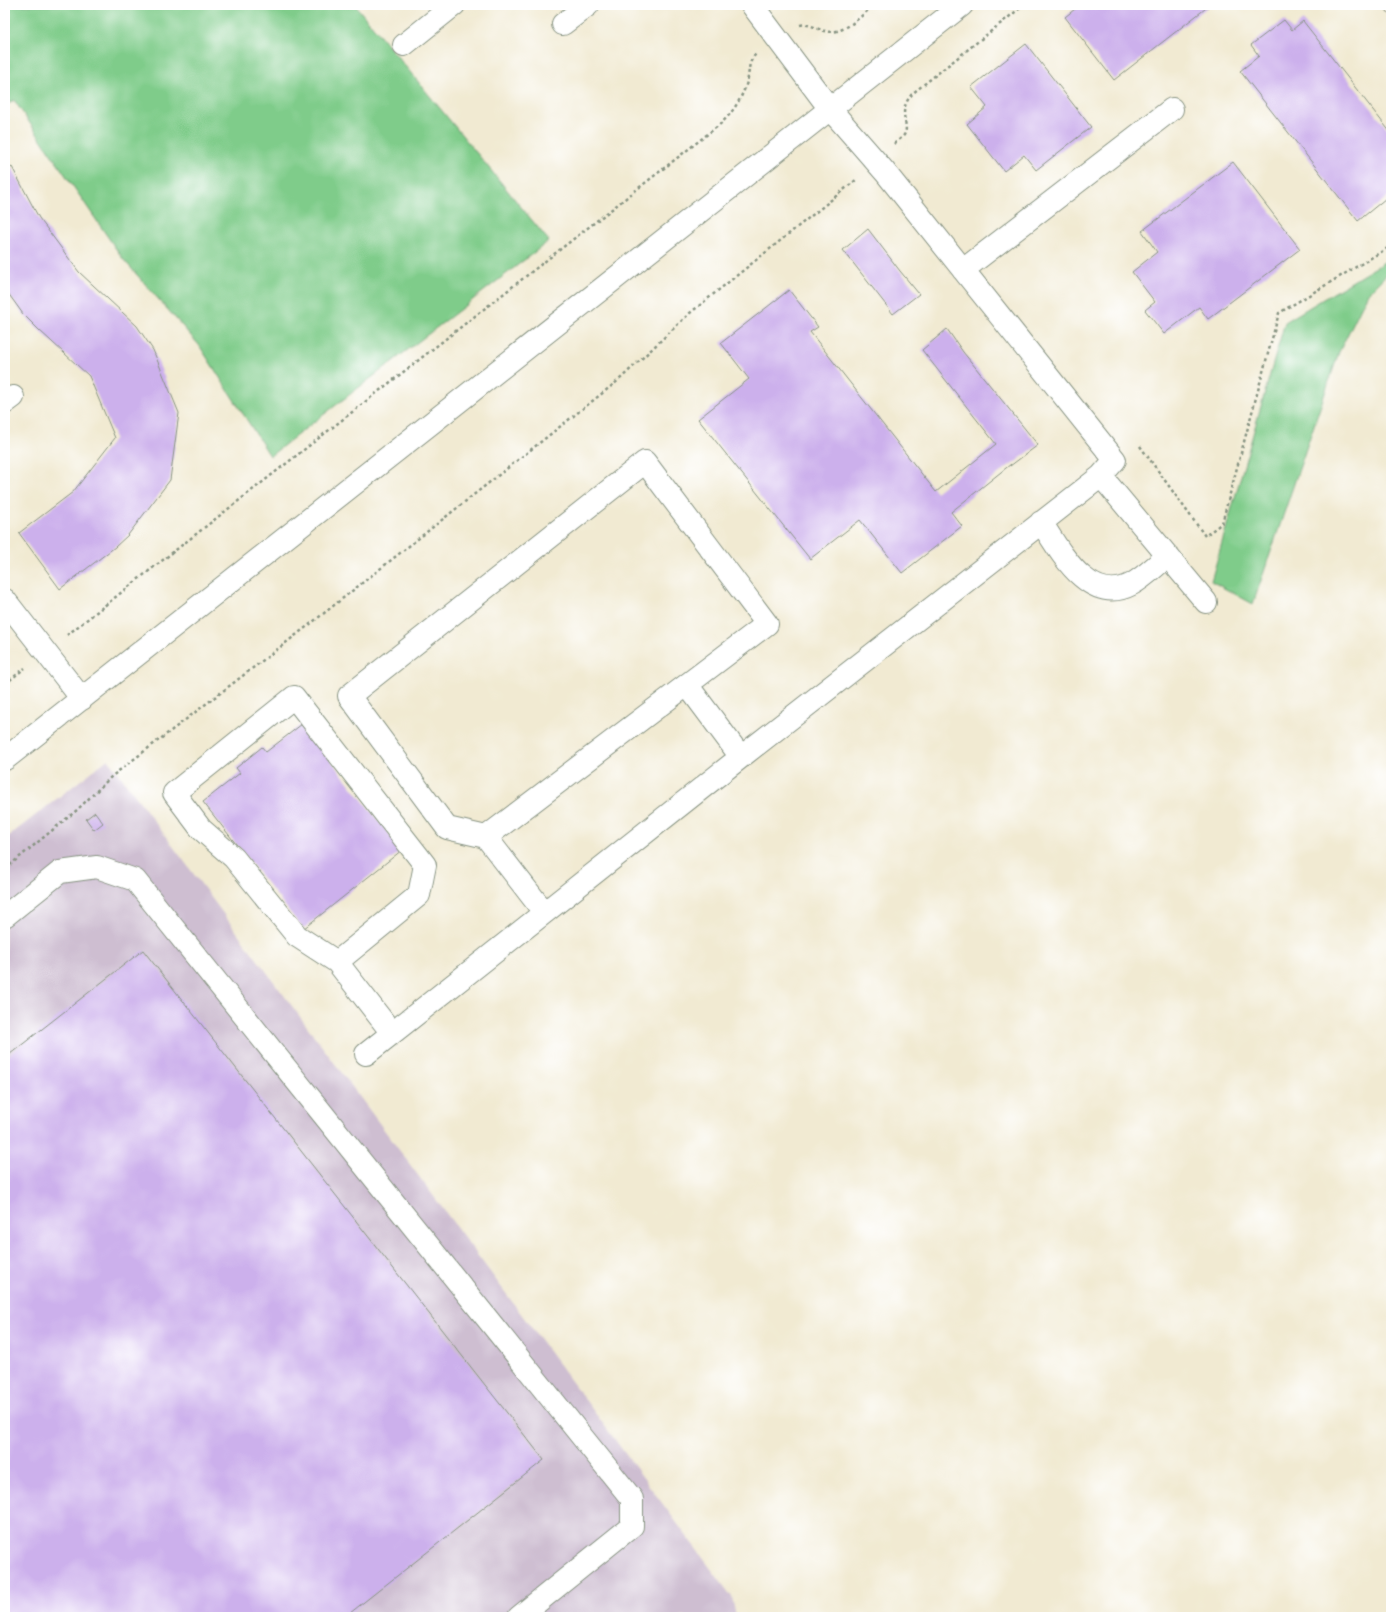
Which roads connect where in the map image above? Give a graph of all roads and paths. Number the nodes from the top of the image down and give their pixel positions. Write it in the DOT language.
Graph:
graph roads {
  1 [pos="454,5"];
  2 [pos="588,5"];
  3 [pos="752,5"];
  4 [pos="874,5"];
  5 [pos="962,5"];
  6 [pos="1024,5"];
  7 [pos="563,24"];
  8 [pos="778,39"];
  9 [pos="404,45"];
  10 [pos="830,109"];
  11 [pos="1172,109"];
  12 [pos="876,161"];
  13 [pos="1391,246"];
  14 [pos="963,270"];
  15 [pos="1140,446"];
  16 [pos="1101,476"];
  17 [pos="1041,522"];
  18 [pos="1168,556"];
  19 [pos="5,600"];
  20 [pos="1206,602"];
  21 [pos="45,652"];
  22 [pos="5,684"];
  23 [pos="688,686"];
  24 [pos="82,699"];
  25 [pos="741,757"];
  26 [pos="5,759"];
  27 [pos="486,837"];
  28 [pos="5,869"];
  29 [pos="544,912"];
  30 [pos="5,916"];
  31 [pos="337,962"];
  32 [pos="392,1033"];
  33 [pos="366,1054"];
  34 [pos="518,1617"];
  1 -- 9 [label="street"];
  2 -- 7 [label="street"];
  3 -- 8 [label="street"];
  4 -- 8 [label="path"];
  5 -- 10 [label="street"];
  6 -- 12 [label="path"];
  8 -- 10 [label="street"];
  8 -- 21 [label="path"];
  10 -- 12 [label="street"];
  10 -- 24 [label="street"];
  11 -- 14 [label="street"];
  12 -- 14 [label="street"];
  12 -- 28 [label="path"];
  13 -- 15 [label="path"];
  14 -- 16 [label="street"];
  16 -- 17 [label="street"];
  16 -- 18 [label="street"];
  17 -- 18 [label="street"];
  17 -- 25 [label="street"];
  18 -- 20 [label="street"];
  19 -- 21 [label="street"];
  21 -- 22 [label="path"];
  21 -- 24 [label="street"];
  23 -- 25 [label="street"];
  23 -- 27 [label="street"];
  23 -- 27 [label="street"];
  24 -- 26 [label="street"];
  25 -- 29 [label="street"];
  27 -- 29 [label="street"];
  29 -- 32 [label="street"];
  30 -- 34 [label="street"];
  31 -- 31 [label="street"];
  31 -- 32 [label="street"];
  32 -- 33 [label="street"];
}
